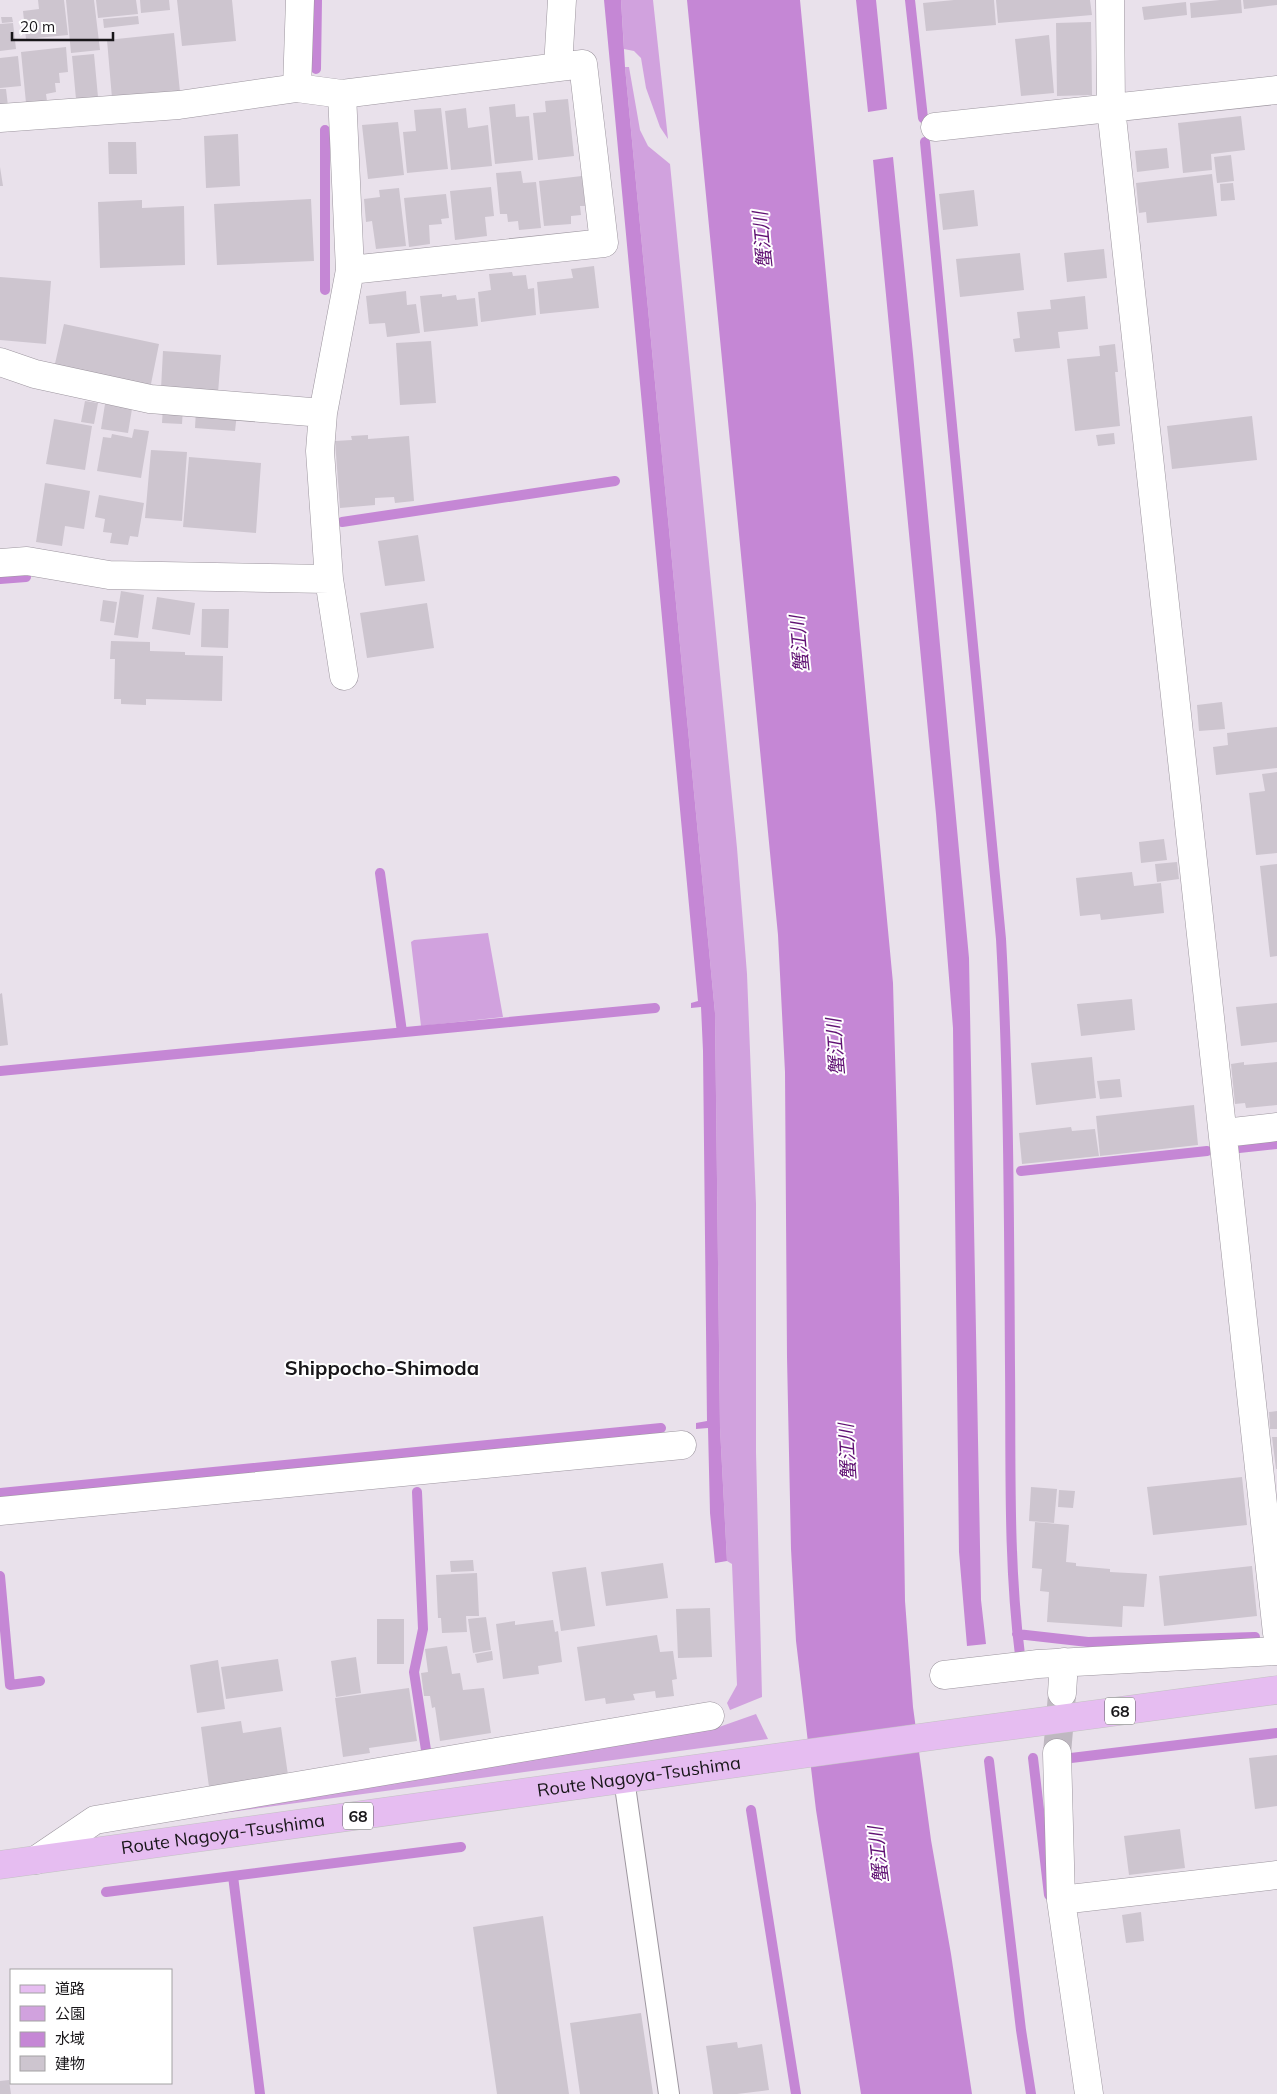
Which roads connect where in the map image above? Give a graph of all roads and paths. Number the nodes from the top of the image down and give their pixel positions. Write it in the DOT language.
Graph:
graph roads {
  1 [pos="300,0"];
  2 [pos="562,0"];
  3 [pos="1110,0"];
  4 [pos="558,67"];
  5 [pos="297,88"];
  6 [pos="1277,90"];
  7 [pos="342,94"];
  8 [pos="1111,108"];
  9 [pos="0,118"];
  10 [pos="935,127"];
  11 [pos="350,270"];
  12 [pos="0,362"];
  13 [pos="323,413"];
  14 [pos="0,563"];
  15 [pos="329,579"];
  16 [pos="344,676"];
  17 [pos="1277,1127"];
  18 [pos="1224,1134"];
  19 [pos="682,1445"];
  20 [pos="0,1511"];
  21 [pos="1277,1633"];
  22 [pos="1277,1651"];
  23 [pos="1064,1662"];
  24 [pos="944,1676"];
  25 [pos="1277,1690"];
  26 [pos="1062,1693"];
  27 [pos="710,1716"];
  28 [pos="1057,1754"];
  29 [pos="624,1779"];
  30 [pos="36,1860"];
  31 [pos="0,1866"];
  32 [pos="1277,1875"];
  33 [pos="1061,1900"];
  34 [pos="669,2094"];
  35 [pos="1089,2094"];
  1 -- 5 [label="street"];
  2 -- 4 [label="street"];
  3 -- 8 [label="street"];
  4 -- 7 [label="street"];
  4 -- 11 [label="street"];
  5 -- 7 [label="street"];
  5 -- 9 [label="street"];
  6 -- 8 [label="street"];
  7 -- 11 [label="street"];
  8 -- 10 [label="street"];
  8 -- 18 [label="street"];
  11 -- 13 [label="street"];
  12 -- 13 [label="street"];
  13 -- 15 [label="street"];
  14 -- 15 [label="street"];
  15 -- 16 [label="street"];
  17 -- 18 [label="street"];
  18 -- 21 [label="street"];
  19 -- 20 [label="street"];
  22 -- 23 [label="street"];
  23 -- 24 [label="street"];
  23 -- 26 [label="street"];
  25 -- 29 [label="main road, Route Nagoya-Tsushima / 68"];
  27 -- 30 [label="street"];
  28 -- 33 [label="street"];
  29 -- 30 [label="main road, Route Nagoya-Tsushima / 68"];
  29 -- 34 [label="lane"];
  30 -- 31 [label="main road, Route Nagoya-Tsushima / 68"];
  32 -- 33 [label="street"];
  33 -- 35 [label="street"];
}
